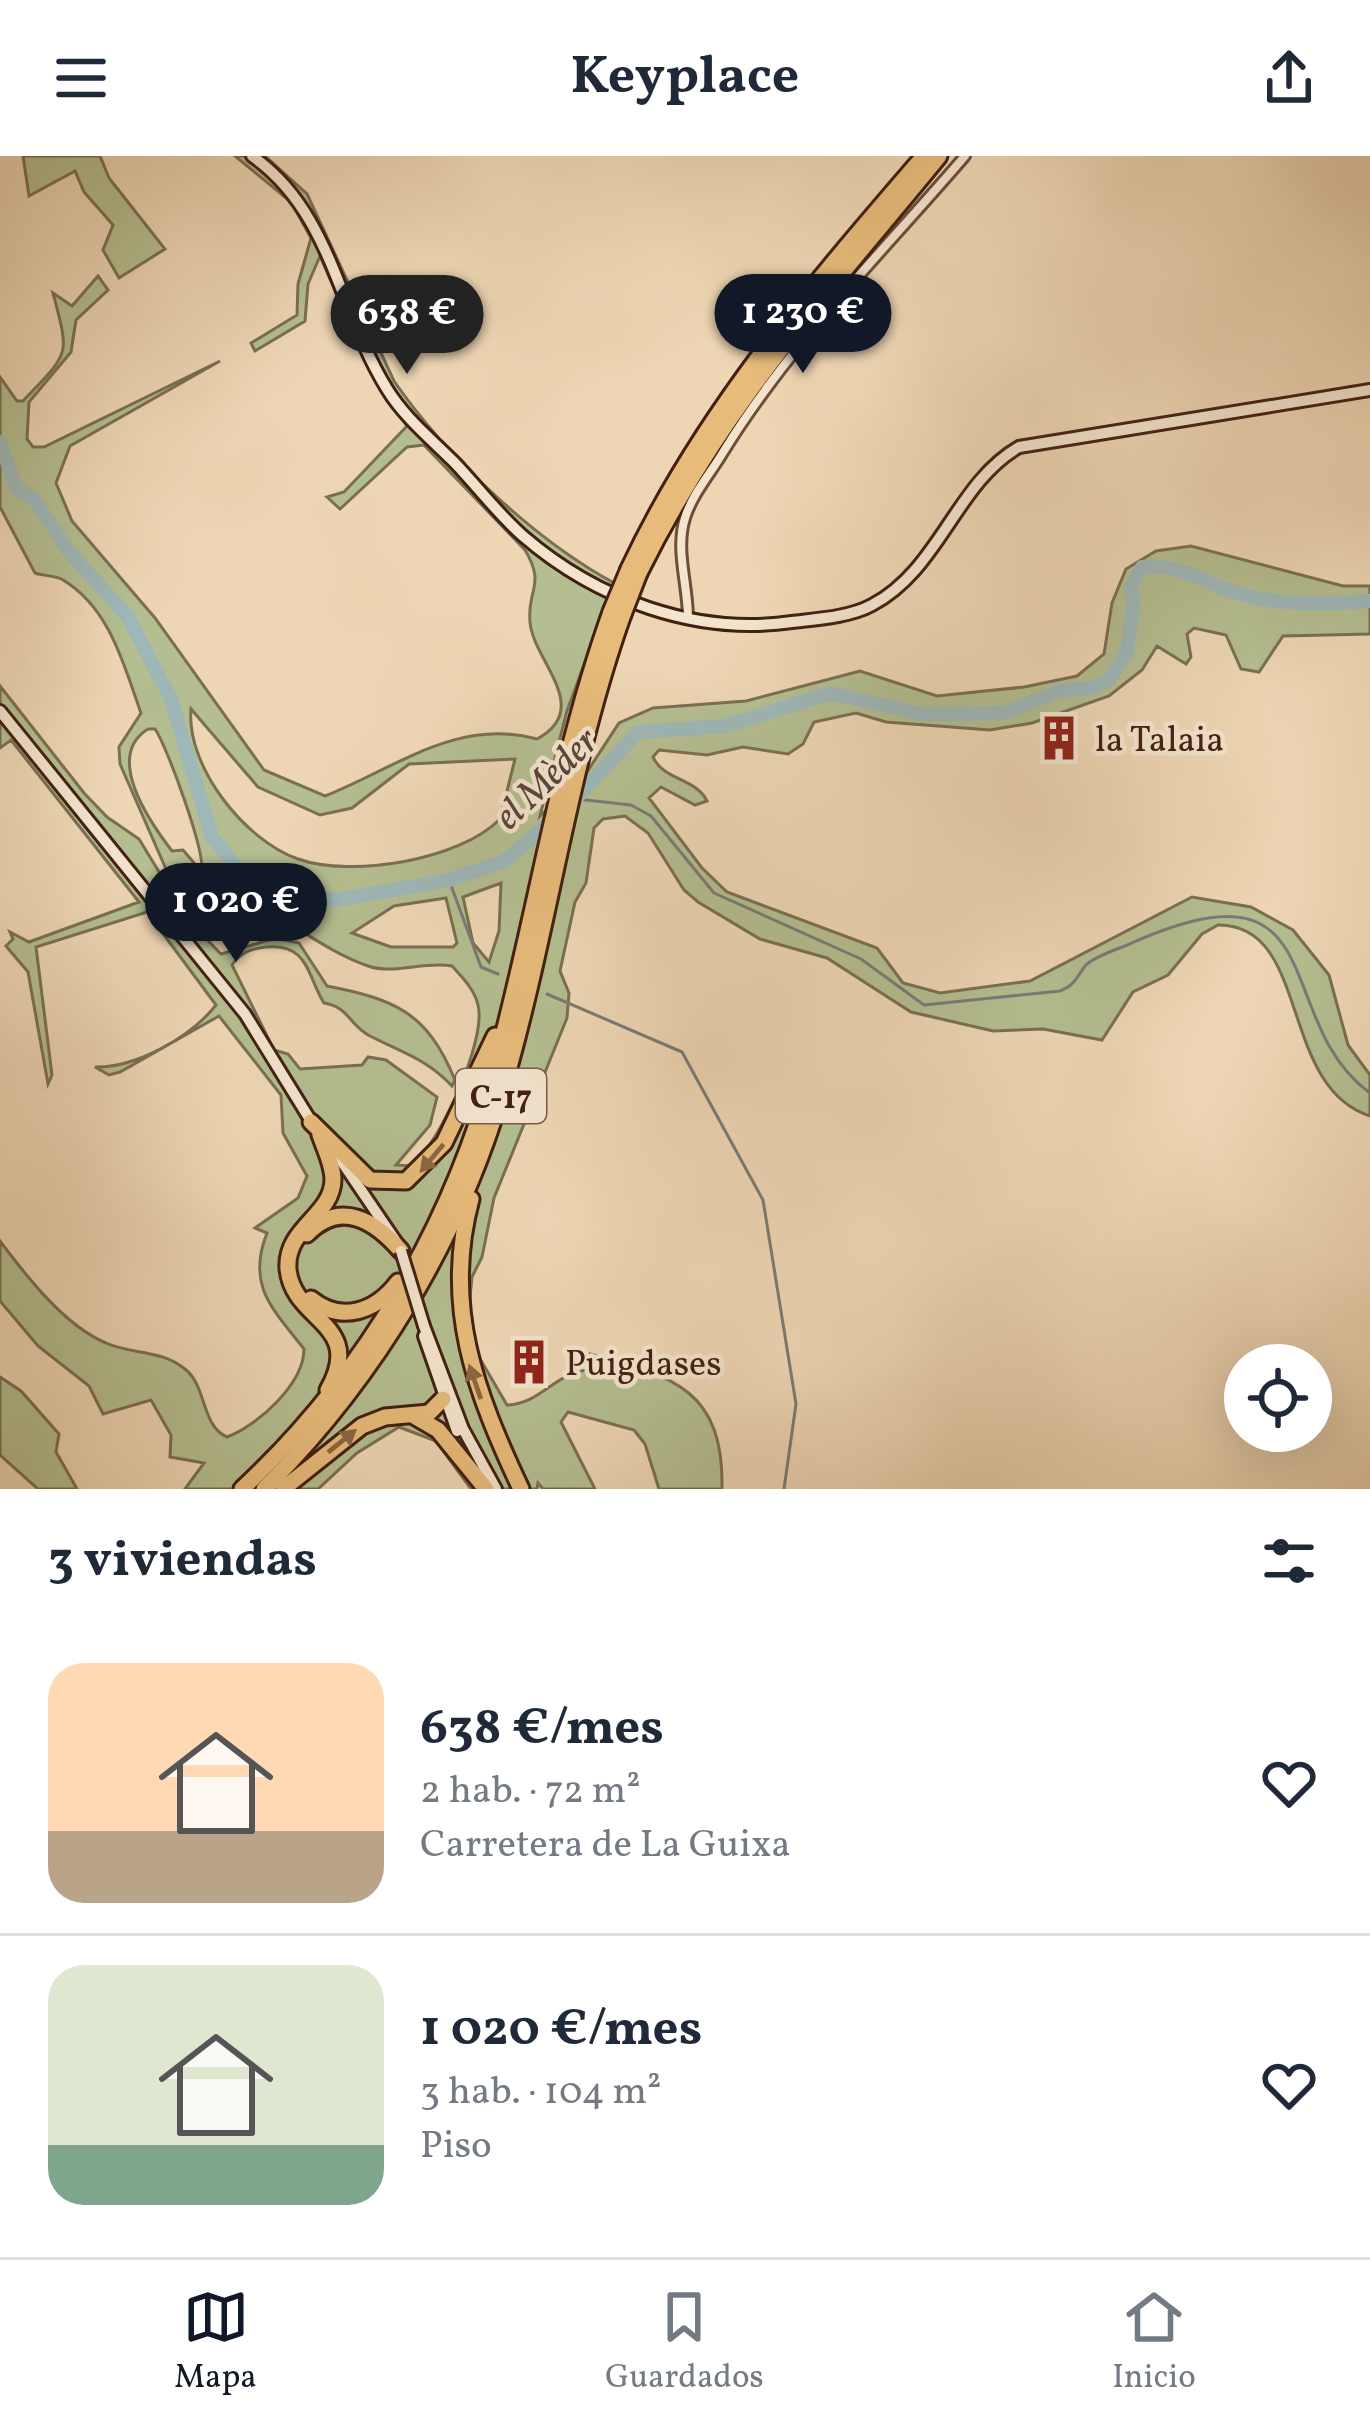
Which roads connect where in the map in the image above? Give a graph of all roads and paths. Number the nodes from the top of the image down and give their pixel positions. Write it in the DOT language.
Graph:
graph roads {
  1 [pos="252,156"];
  2 [pos="924,156"];
  3 [pos="939,156"];
  4 [pos="965,156"];
  5 [pos="1370,390"];
  6 [pos="634,571"];
  7 [pos="617,615"];
  8 [pos="688,619"];
  9 [pos="0,711"];
  10 [pos="506,1018"];
  11 [pos="315,1128"];
  12 [pos="474,1172"];
  13 [pos="401,1252"];
  14 [pos="416,1263"];
  15 [pos="426,1330"];
  16 [pos="443,1399"];
  17 [pos="411,1414"];
  18 [pos="312,1419"];
  19 [pos="242,1489"];
  20 [pos="264,1489"];
  21 [pos="283,1489"];
  22 [pos="491,1489"];
  23 [pos="521,1489"];
  1 -- 8 [label="street"];
  2 -- 6 [label="highway, C-17"];
  3 -- 6 [label="highway, C-17"];
  4 -- 8 [label="street"];
  5 -- 8 [label="street"];
  6 -- 7 [label="highway, C-17, bridge"];
  7 -- 10 [label="highway, C-17"];
  7 -- 12 [label="highway, C-17"];
  9 -- 11 [label="street"];
  10 -- 11 [label="highway, one-way"];
  10 -- 14 [label="highway, C-17"];
  11 -- 13 [label="street"];
  11 -- 18 [label="highway"];
  12 -- 20 [label="highway, C-17"];
  23 -- 12 [label="highway, one-way"];
  13 -- 14 [label="highway"];
  13 -- 15 [label="street, bridge"];
  14 -- 18 [label="highway, C-17"];
  15 -- 16 [label="street"];
  15 -- 22 [label="street"];
  16 -- 17 [label="highway"];
  16 -- 22 [label="street"];
  21 -- 17 [label="highway, one-way"];
  17 -- 22 [label="highway"];
  18 -- 19 [label="highway, C-17"];
}
